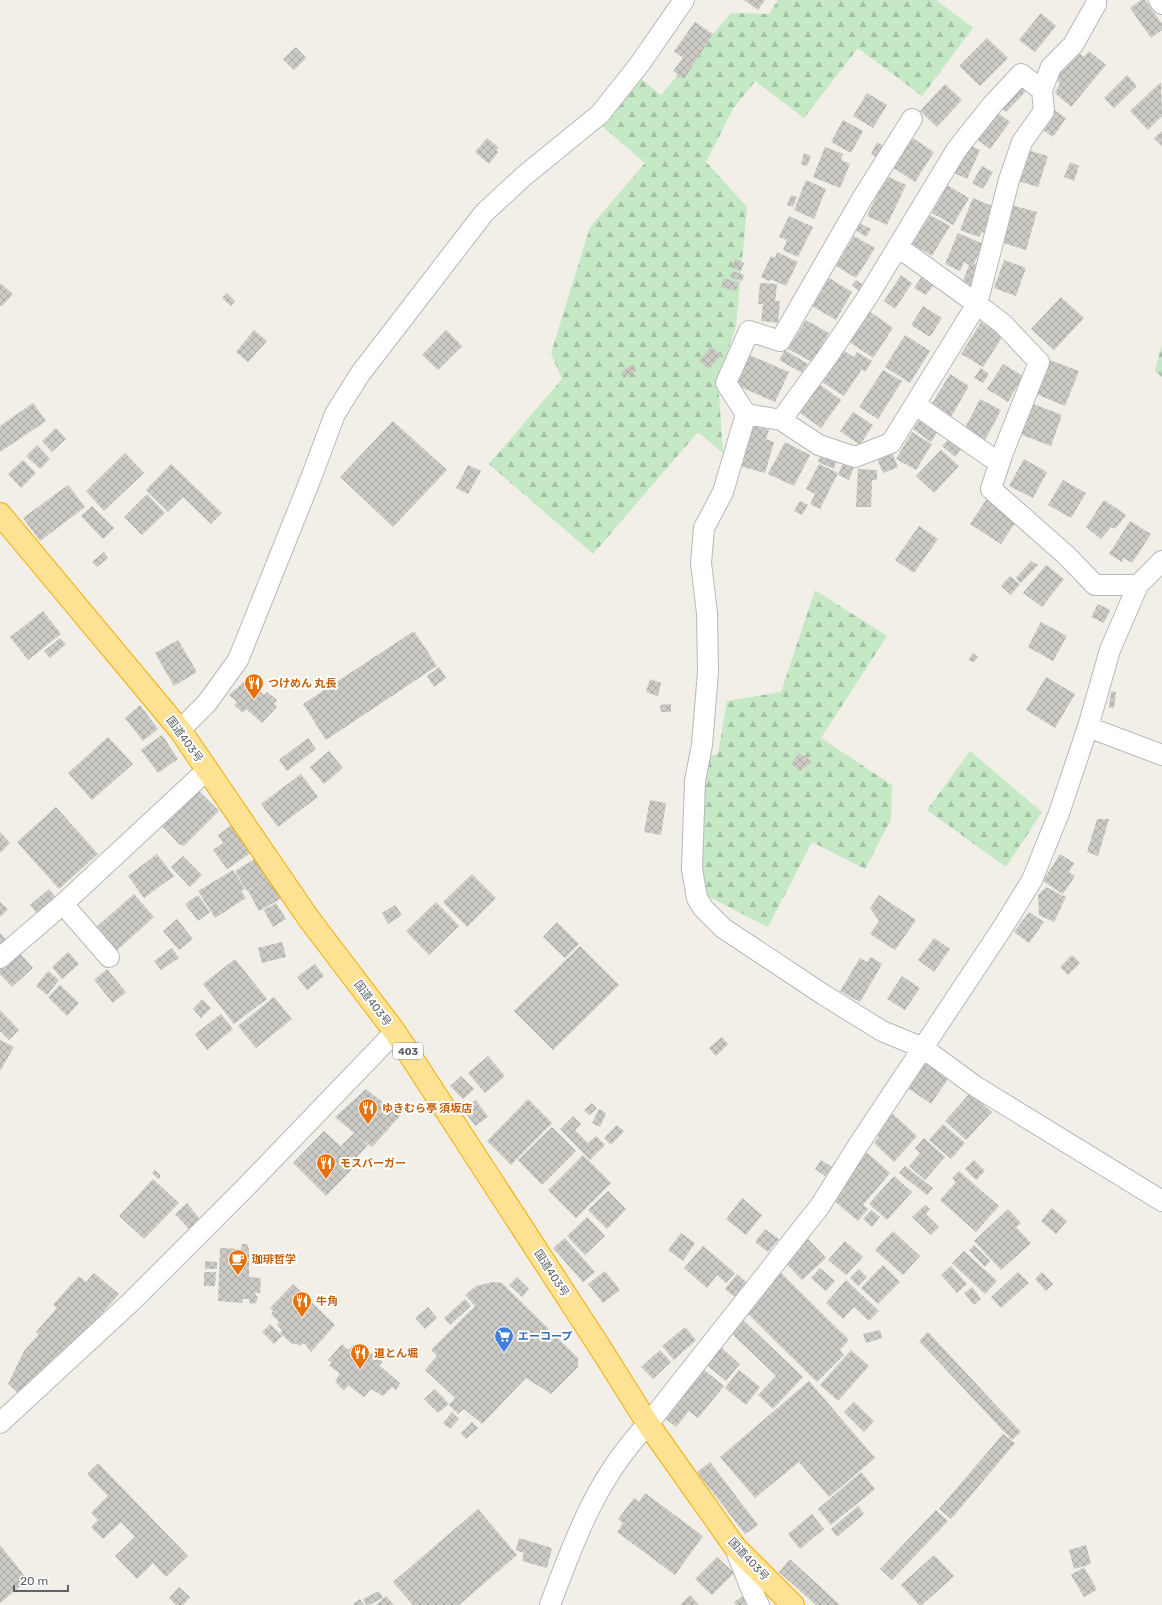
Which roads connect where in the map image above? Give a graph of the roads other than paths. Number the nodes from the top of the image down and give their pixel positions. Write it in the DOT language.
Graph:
graph roads {
  1 [pos="684,0"];
  2 [pos="1096,0"];
  3 [pos="1159,0"];
  4 [pos="1162,4"];
  5 [pos="1042,90"];
  6 [pos="912,119"];
  7 [pos="898,247"];
  8 [pos="977,304"];
  9 [pos="916,405"];
  10 [pos="746,414"];
  11 [pos="781,420"];
  12 [pos="999,463"];
  13 [pos="0,514"];
  14 [pos="1162,561"];
  15 [pos="1138,585"];
  16 [pos="1088,727"];
  17 [pos="180,730"];
  18 [pos="1162,755"];
  19 [pos="207,770"];
  20 [pos="62,904"];
  21 [pos="109,957"];
  22 [pos="0,958"];
  23 [pos="395,1032"];
  24 [pos="923,1048"];
  25 [pos="1162,1201"];
  26 [pos="0,1423"];
  27 [pos="648,1424"];
  28 [pos="735,1547"];
  29 [pos="550,1605"];
  30 [pos="760,1605"];
  31 [pos="793,1605"];
  1 -- 17 [label="street"];
  2 -- 5 [label="street"];
  3 -- 4 [label="street"];
  5 -- 7 [label="street"];
  5 -- 8 [label="street"];
  6 -- 10 [label="street"];
  7 -- 8 [label="street"];
  7 -- 11 [label="street"];
  8 -- 9 [label="street"];
  8 -- 12 [label="street"];
  9 -- 11 [label="street"];
  9 -- 12 [label="street"];
  10 -- 11 [label="street"];
  10 -- 24 [label="street"];
  12 -- 15 [label="street"];
  13 -- 17 [label="highway, 国道403号 / 403"];
  14 -- 15 [label="street"];
  15 -- 16 [label="street"];
  16 -- 18 [label="street"];
  16 -- 24 [label="street"];
  17 -- 19 [label="highway, 国道403号 / 403"];
  19 -- 20 [label="street"];
  19 -- 23 [label="highway, 国道403号 / 403"];
  20 -- 21 [label="street"];
  20 -- 22 [label="street"];
  23 -- 26 [label="street"];
  23 -- 27 [label="highway, 国道403号 / 403"];
  24 -- 25 [label="street"];
  24 -- 27 [label="street"];
  27 -- 28 [label="highway, 国道403号 / 403"];
  27 -- 29 [label="street"];
  28 -- 30 [label="street"];
  28 -- 31 [label="highway, 国道403号 / 403"];
}
